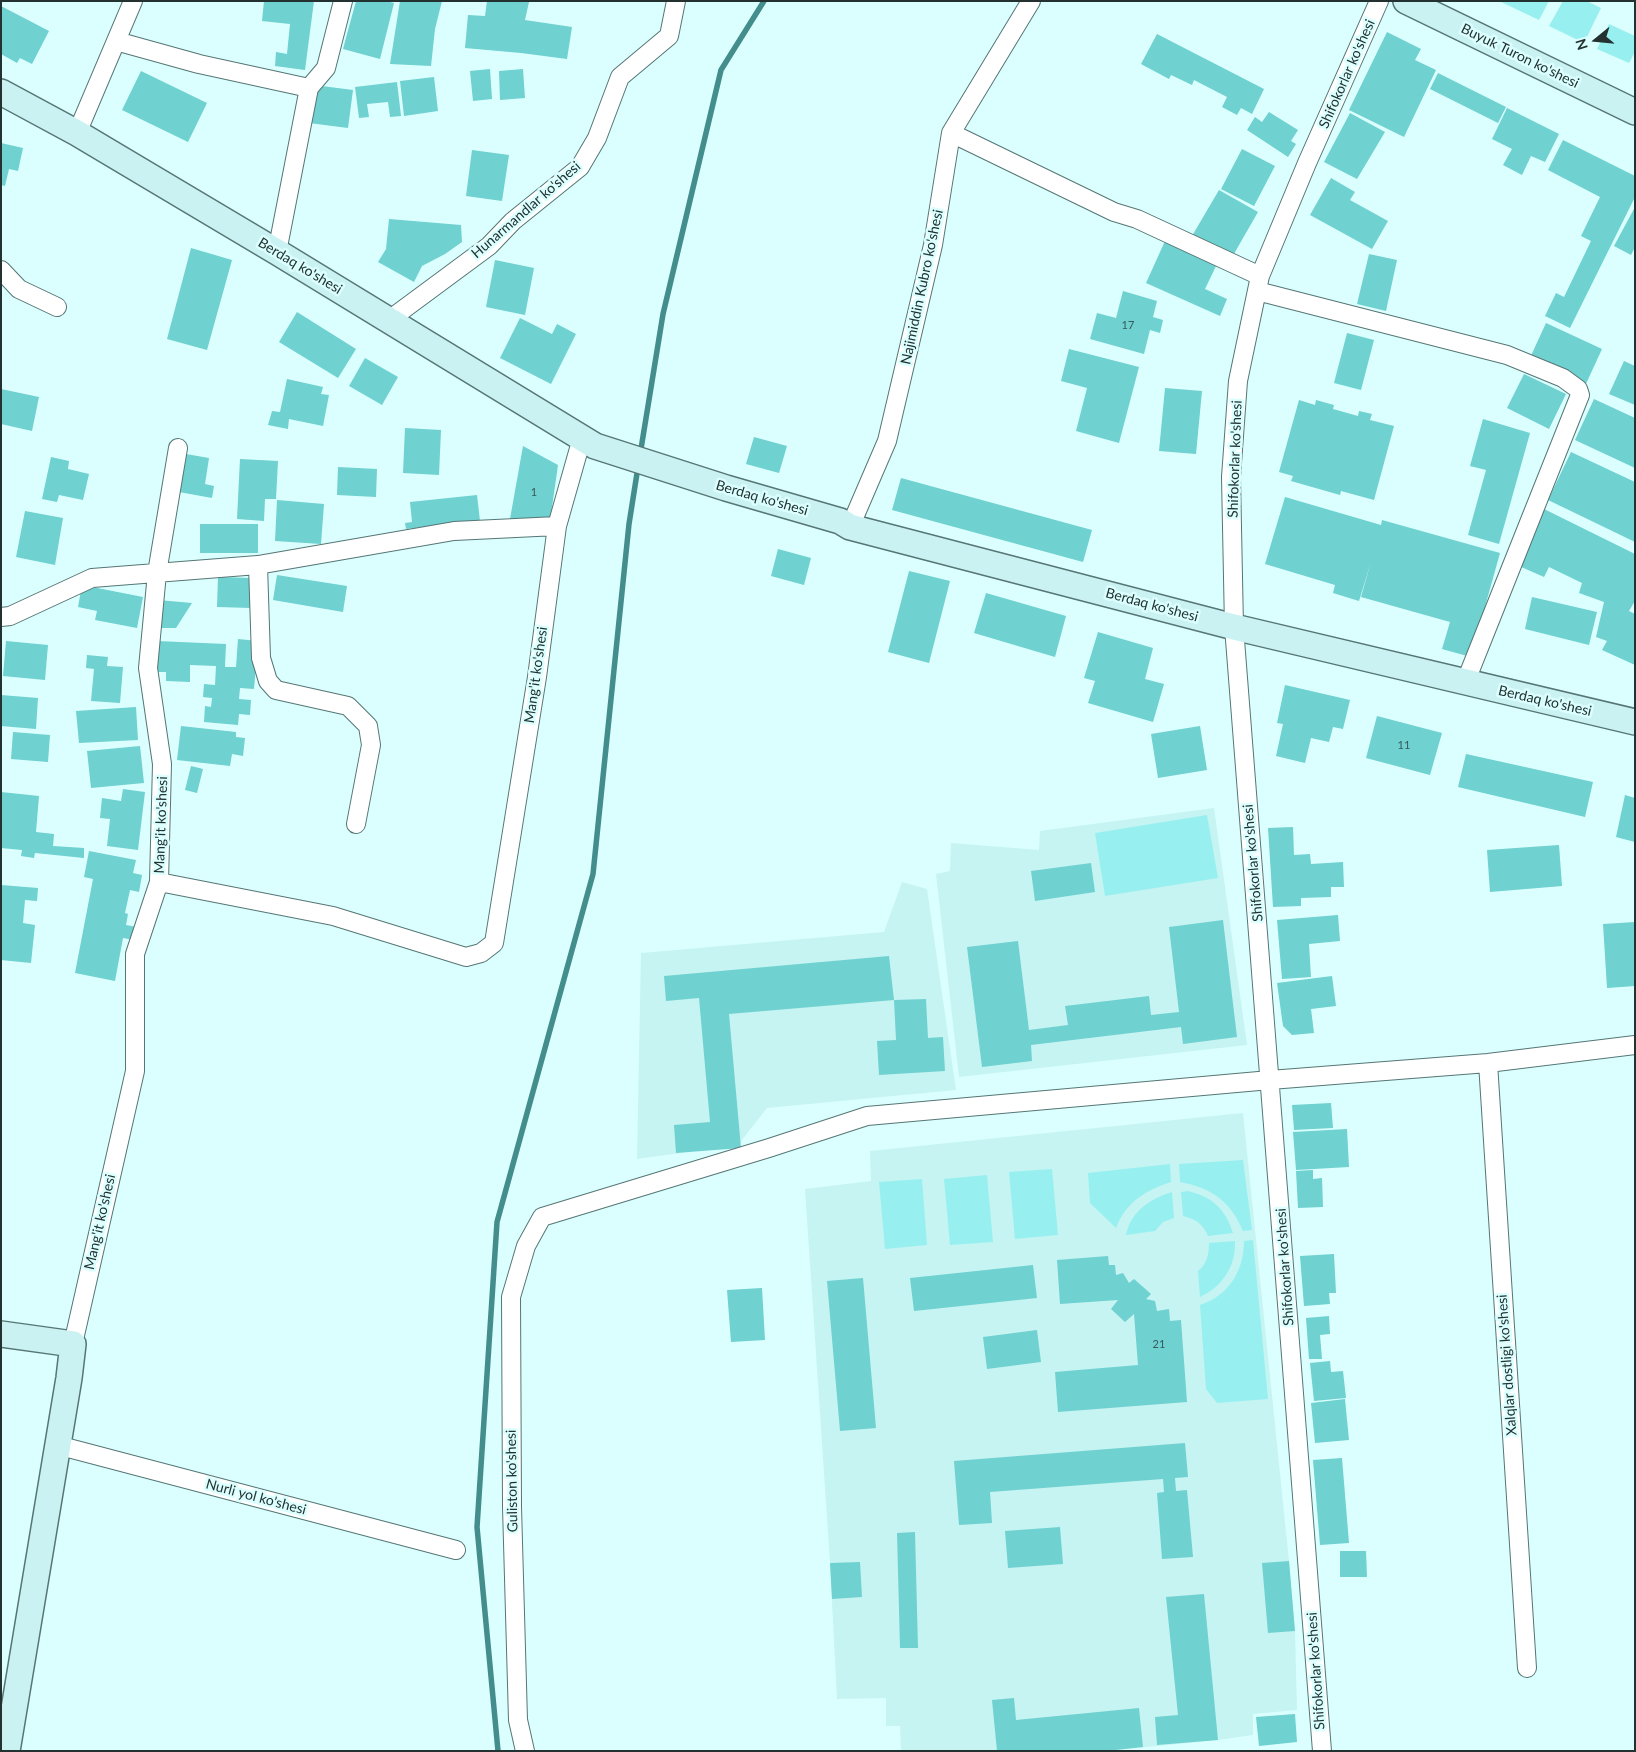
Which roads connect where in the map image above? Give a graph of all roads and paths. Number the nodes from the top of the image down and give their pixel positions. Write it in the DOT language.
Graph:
graph roads {
  1 [pos="133,1"];
  2 [pos="344,1"];
  3 [pos="676,1"];
  4 [pos="1031,1"];
  5 [pos="1379,1"];
  6 [pos="1406,1"];
  7 [pos="116,41"];
  8 [pos="309,88"];
  9 [pos="1,92"];
  10 [pos="1635,112"];
  11 [pos="951,132"];
  12 [pos="77,133"];
  13 [pos="277,252"];
  14 [pos="1,270"];
  15 [pos="1259,284"];
  16 [pos="58,307"];
  17 [pos="389,320"];
  18 [pos="588,442"];
  19 [pos="178,448"];
  20 [pos="557,526"];
  21 [pos="850,527"];
  22 [pos="258,565"];
  23 [pos="157,573"];
  24 [pos="1,617"];
  25 [pos="1234,627"];
  26 [pos="1465,683"];
  27 [pos="1635,722"];
  28 [pos="356,824"];
  29 [pos="159,882"];
  30 [pos="1635,1045"];
  31 [pos="1488,1063"];
  32 [pos="1270,1080"];
  33 [pos="1,1334"];
  34 [pos="72,1344"];
  35 [pos="57,1445"];
  36 [pos="456,1550"];
  37 [pos="1527,1668"];
  38 [pos="7,1751"];
  39 [pos="525,1751"];
  40 [pos="1322,1751"];
  1 -- 7 [label="street"];
  2 -- 8 [label="street"];
  3 -- 17 [label="street, Hunarmandlar ko'shesi"];
  4 -- 11 [label="street, Najimiddin Kubro ko'shesi"];
  5 -- 15 [label="street, Shifokorlar ko'shesi"];
  6 -- 10 [label="main road, Buyuk Turon ko'shesi"];
  7 -- 8 [label="street"];
  7 -- 12 [label="street"];
  8 -- 13 [label="street"];
  9 -- 12 [label="main road, Berdaq ko'shesi"];
  11 -- 15 [label="street"];
  11 -- 21 [label="street, Najimiddin Kubro ko'shesi"];
  12 -- 13 [label="main road, Berdaq ko'shesi"];
  13 -- 17 [label="main road, Berdaq ko'shesi"];
  14 -- 16 [label="street"];
  15 -- 25 [label="street, Shifokorlar ko'shesi"];
  15 -- 26 [label="street"];
  17 -- 18 [label="main road, Berdaq ko'shesi"];
  18 -- 20 [label="street, Mang'it ko'shesi"];
  18 -- 21 [label="main road, Berdaq ko'shesi"];
  19 -- 23 [label="street, Mang'it ko'shesi"];
  20 -- 22 [label="street"];
  20 -- 29 [label="street, Mang'it ko'shesi"];
  21 -- 25 [label="main road, Berdaq ko'shesi"];
  22 -- 23 [label="street"];
  22 -- 28 [label="street"];
  23 -- 24 [label="street"];
  23 -- 29 [label="street, Mang'it ko'shesi"];
  25 -- 26 [label="main road, Berdaq ko'shesi"];
  25 -- 32 [label="street, Shifokorlar ko'shesi"];
  26 -- 27 [label="main road, Berdaq ko'shesi"];
  29 -- 34 [label="street, Mang'it ko'shesi"];
  30 -- 31 [label="street"];
  31 -- 32 [label="street"];
  31 -- 37 [label="street, Xalqlar dostligi ko'shesi"];
  32 -- 39 [label="street, Guliston ko'shesi"];
  32 -- 40 [label="street, Shifokorlar ko'shesi"];
  33 -- 34 [label="main road"];
  34 -- 35 [label="main road"];
  35 -- 36 [label="street, Nurli yol ko'shesi"];
  35 -- 38 [label="main road"];
}
